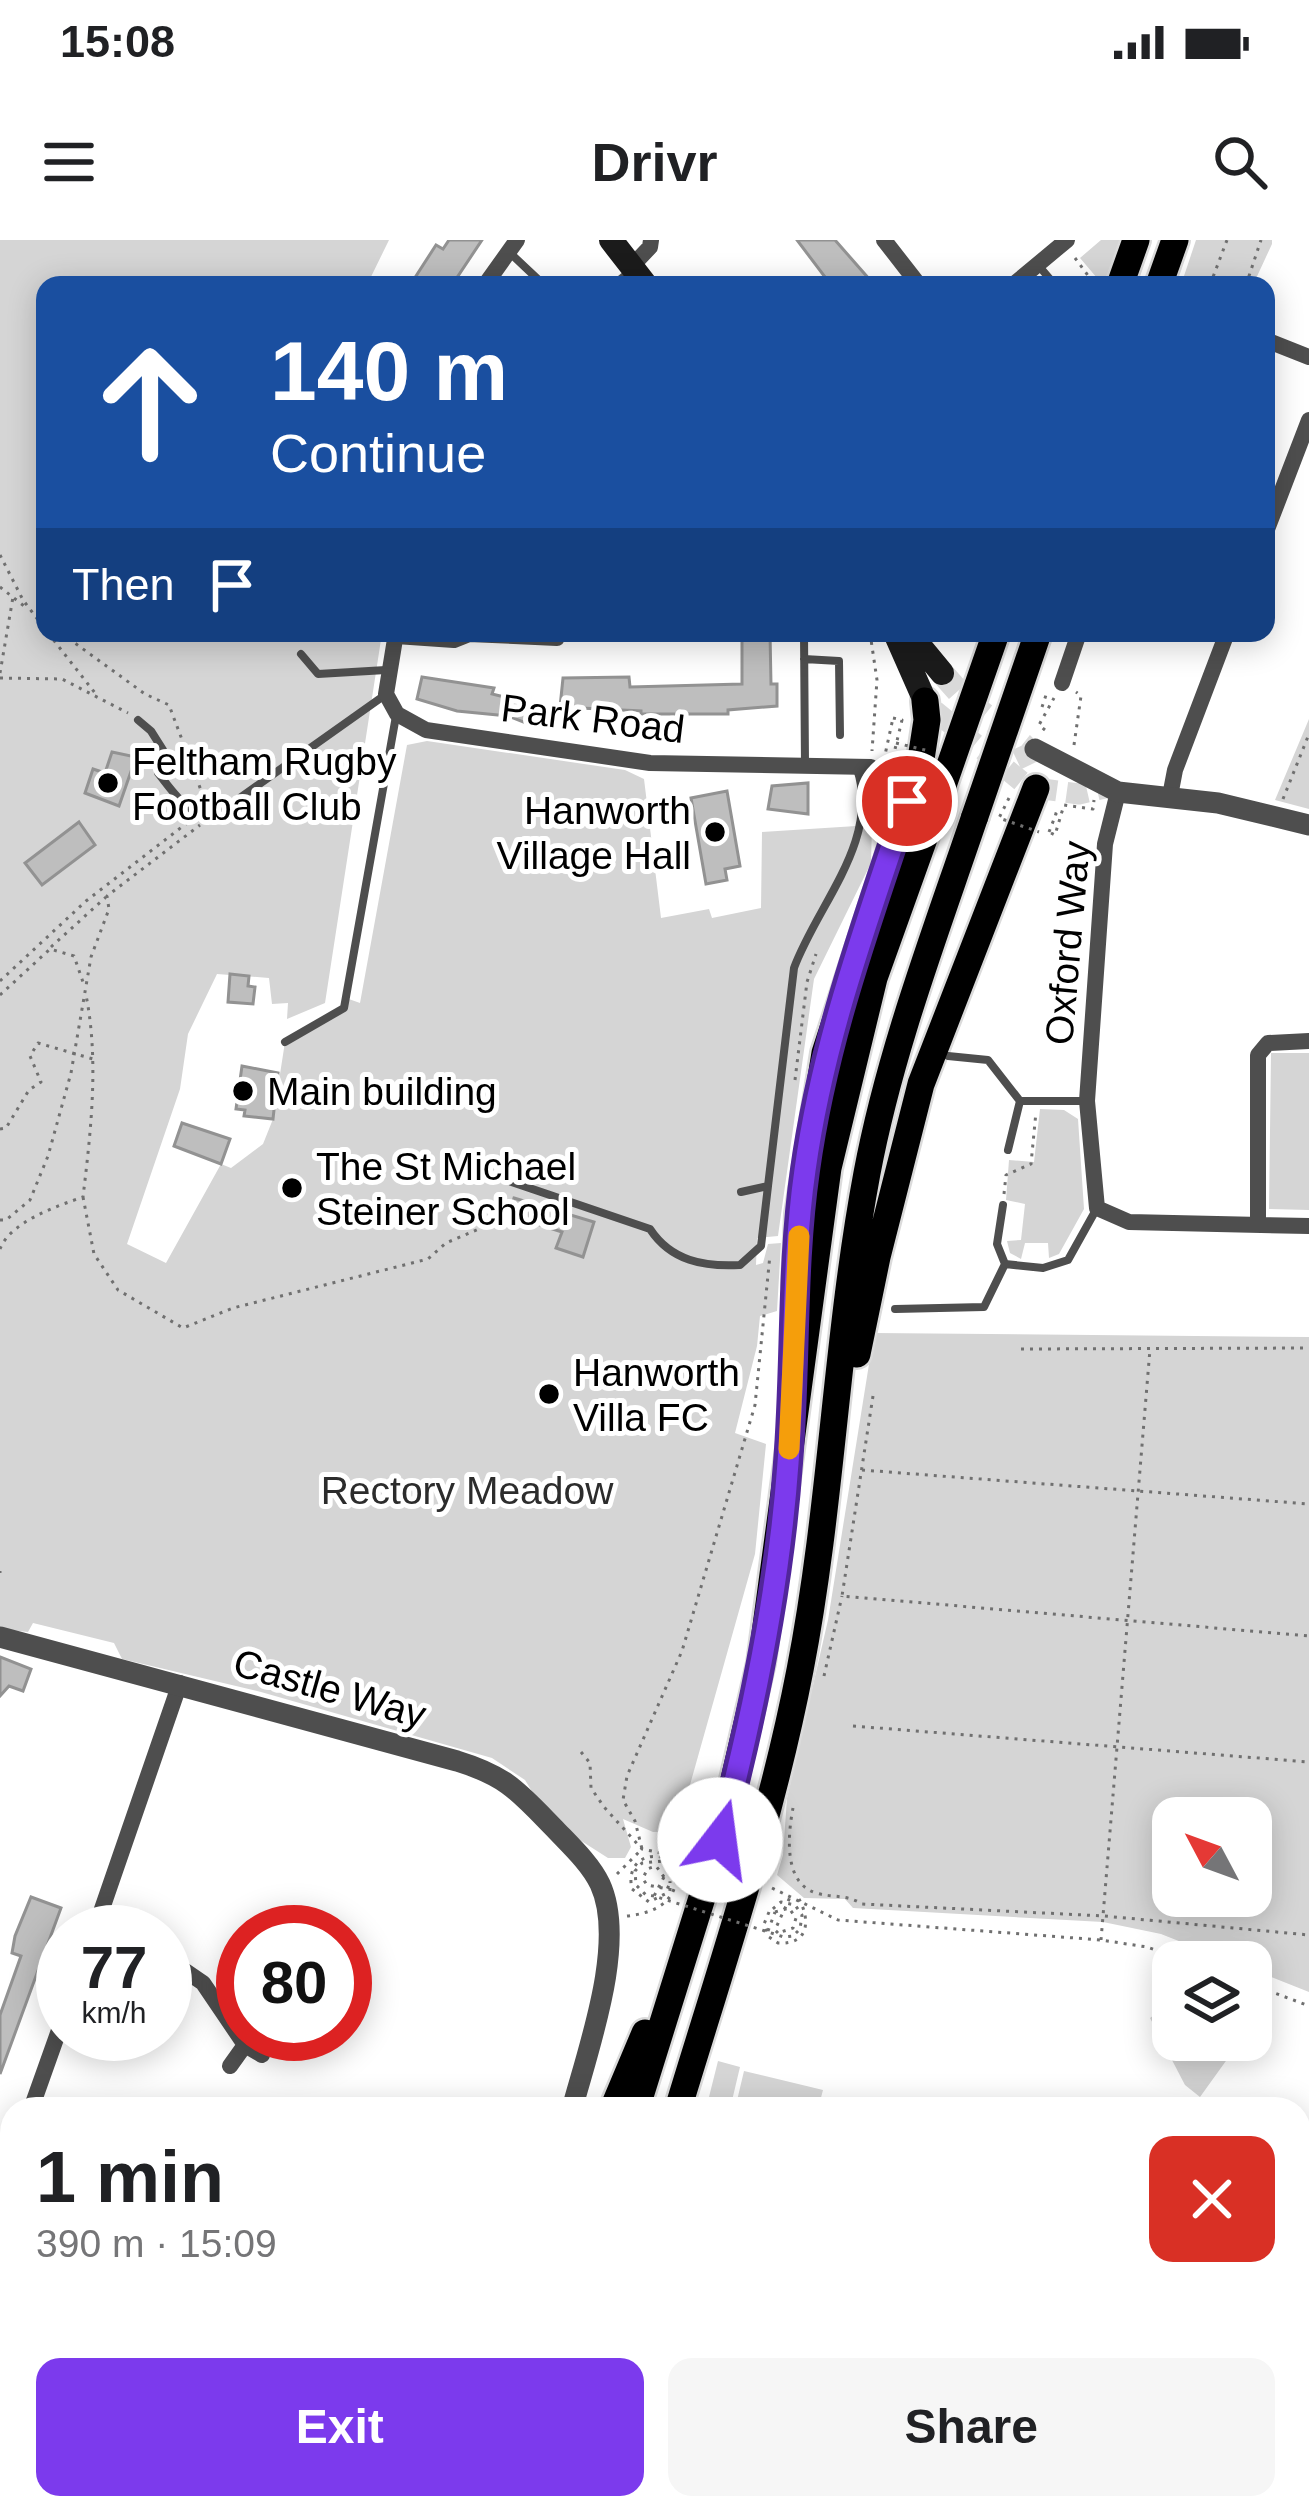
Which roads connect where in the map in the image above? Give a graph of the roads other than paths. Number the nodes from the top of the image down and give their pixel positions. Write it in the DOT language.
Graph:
graph roads {
  1 [pos="611,240"];
  2 [pos="651,240"];
  3 [pos="884,240"];
  4 [pos="912,240"];
  5 [pos="1136,240"];
  6 [pos="1174,240"];
  7 [pos="1065,242"];
  8 [pos="512,246"];
  9 [pos="896,255"];
  10 [pos="1037,264"];
  11 [pos="637,273"];
  12 [pos="491,276"];
  13 [pos="537,276"];
  14 [pos="912,276"];
  15 [pos="1023,276"];
  16 [pos="1047,276"];
  17 [pos="1123,276"];
  18 [pos="1162,276"];
  19 [pos="1275,344"];
  20 [pos="1309,357"];
  21 [pos="1309,420"];
  22 [pos="1275,509"];
  23 [pos="394,642"];
  24 [pos="804,642"];
  25 [pos="899,642"];
  26 [pos="917,642"];
  27 [pos="993,642"];
  28 [pos="1035,642"];
  29 [pos="1076,642"];
  30 [pos="1224,642"];
  31 [pos="302,654"];
  32 [pos="804,659"];
  33 [pos="388,670"];
  34 [pos="942,674"];
  35 [pos="1062,683"];
  36 [pos="386,694"];
  37 [pos="930,706"];
  38 [pos="398,714"];
  39 [pos="138,720"];
  40 [pos="840,735"];
  41 [pos="805,766"];
  42 [pos="870,768"];
  43 [pos="1026,776"];
  44 [pos="1106,791"];
  45 [pos="1170,796"];
  46 [pos="1309,825"];
  47 [pos="285,1042"];
  48 [pos="1309,1042"];
  49 [pos="948,1056"];
  50 [pos="1020,1101"];
  51 [pos="1087,1101"];
  52 [pos="1008,1150"];
  53 [pos="503,1179"];
  54 [pos="768,1186"];
  55 [pos="741,1192"];
  56 [pos="1003,1205"];
  57 [pos="1096,1208"];
  58 [pos="1258,1225"];
  59 [pos="1309,1226"];
  60 [pos="1005,1264"];
  61 [pos="895,1310"];
  62 [pos="788,1462"];
  63 [pos="821,1539"];
  64 [pos="0,1636"];
  65 [pos="181,1683"];
  66 [pos="104,1905"];
  67 [pos="688,1942"];
  68 [pos="192,1975"];
  69 [pos="216,2003"];
  70 [pos="48,2061"];
  71 [pos="233,2061"];
  72 [pos="230,2066"];
  73 [pos="35,2097"];
  74 [pos="575,2097"];
  75 [pos="618,2097"];
  76 [pos="640,2097"];
  77 [pos="682,2097"];
  1 -- 11 [label="main road"];
  2 -- 11 [label="street"];
  3 -- 9 [label="street"];
  4 -- 9 [label="street"];
  5 -- 17 [label="highway"];
  6 -- 18 [label="highway"];
  7 -- 10 [label="street"];
  8 -- 12 [label="street"];
  8 -- 13 [label="lane"];
  9 -- 14 [label="street"];
  10 -- 15 [label="street"];
  10 -- 16 [label="lane"];
  19 -- 20 [label="street"];
  21 -- 22 [label="street"];
  23 -- 33 [label="street"];
  24 -- 32 [label="lane"];
  25 -- 37 [label="main road"];
  26 -- 34 [label="main road"];
  27 -- 62 [label="highway, bridge"];
  28 -- 63 [label="highway, bridge"];
  29 -- 35 [label="street"];
  30 -- 45 [label="street"];
  31 -- 33 [label="lane"];
  32 -- 40 [label="lane"];
  32 -- 41 [label="lane"];
  33 -- 36 [label="street"];
  36 -- 38 [label="street"];
  36 -- 39 [label="lane"];
  37 -- 62 [label="highway"];
  38 -- 41 [label="street, Park Road"];
  38 -- 47 [label="lane"];
  41 -- 42 [label="street, Park Road"];
  42 -- 54 [label="lane"];
  43 -- 44 [label="street"];
  43 -- 63 [label="highway"];
  44 -- 45 [label="street"];
  44 -- 51 [label="street, Oxford Way"];
  45 -- 46 [label="street"];
  48 -- 58 [label="street"];
  49 -- 50 [label="lane"];
  50 -- 51 [label="lane, Oxford Way"];
  50 -- 52 [label="lane"];
  51 -- 57 [label="street, Oxford Way"];
  53 -- 54 [label="lane"];
  54 -- 55 [label="lane"];
  56 -- 60 [label="lane"];
  57 -- 58 [label="street"];
  57 -- 60 [label="lane"];
  58 -- 59 [label="street"];
  60 -- 61 [label="lane"];
  62 -- 67 [label="highway"];
  63 -- 77 [label="highway"];
  64 -- 65 [label="street, Castle Way"];
  65 -- 66 [label="street"];
  65 -- 74 [label="street, Castle Way"];
  67 -- 75 [label="highway"];
  67 -- 76 [label="highway"];
  68 -- 69 [label="street"];
  70 -- 73 [label="street"];
  71 -- 72 [label="street"];
}
